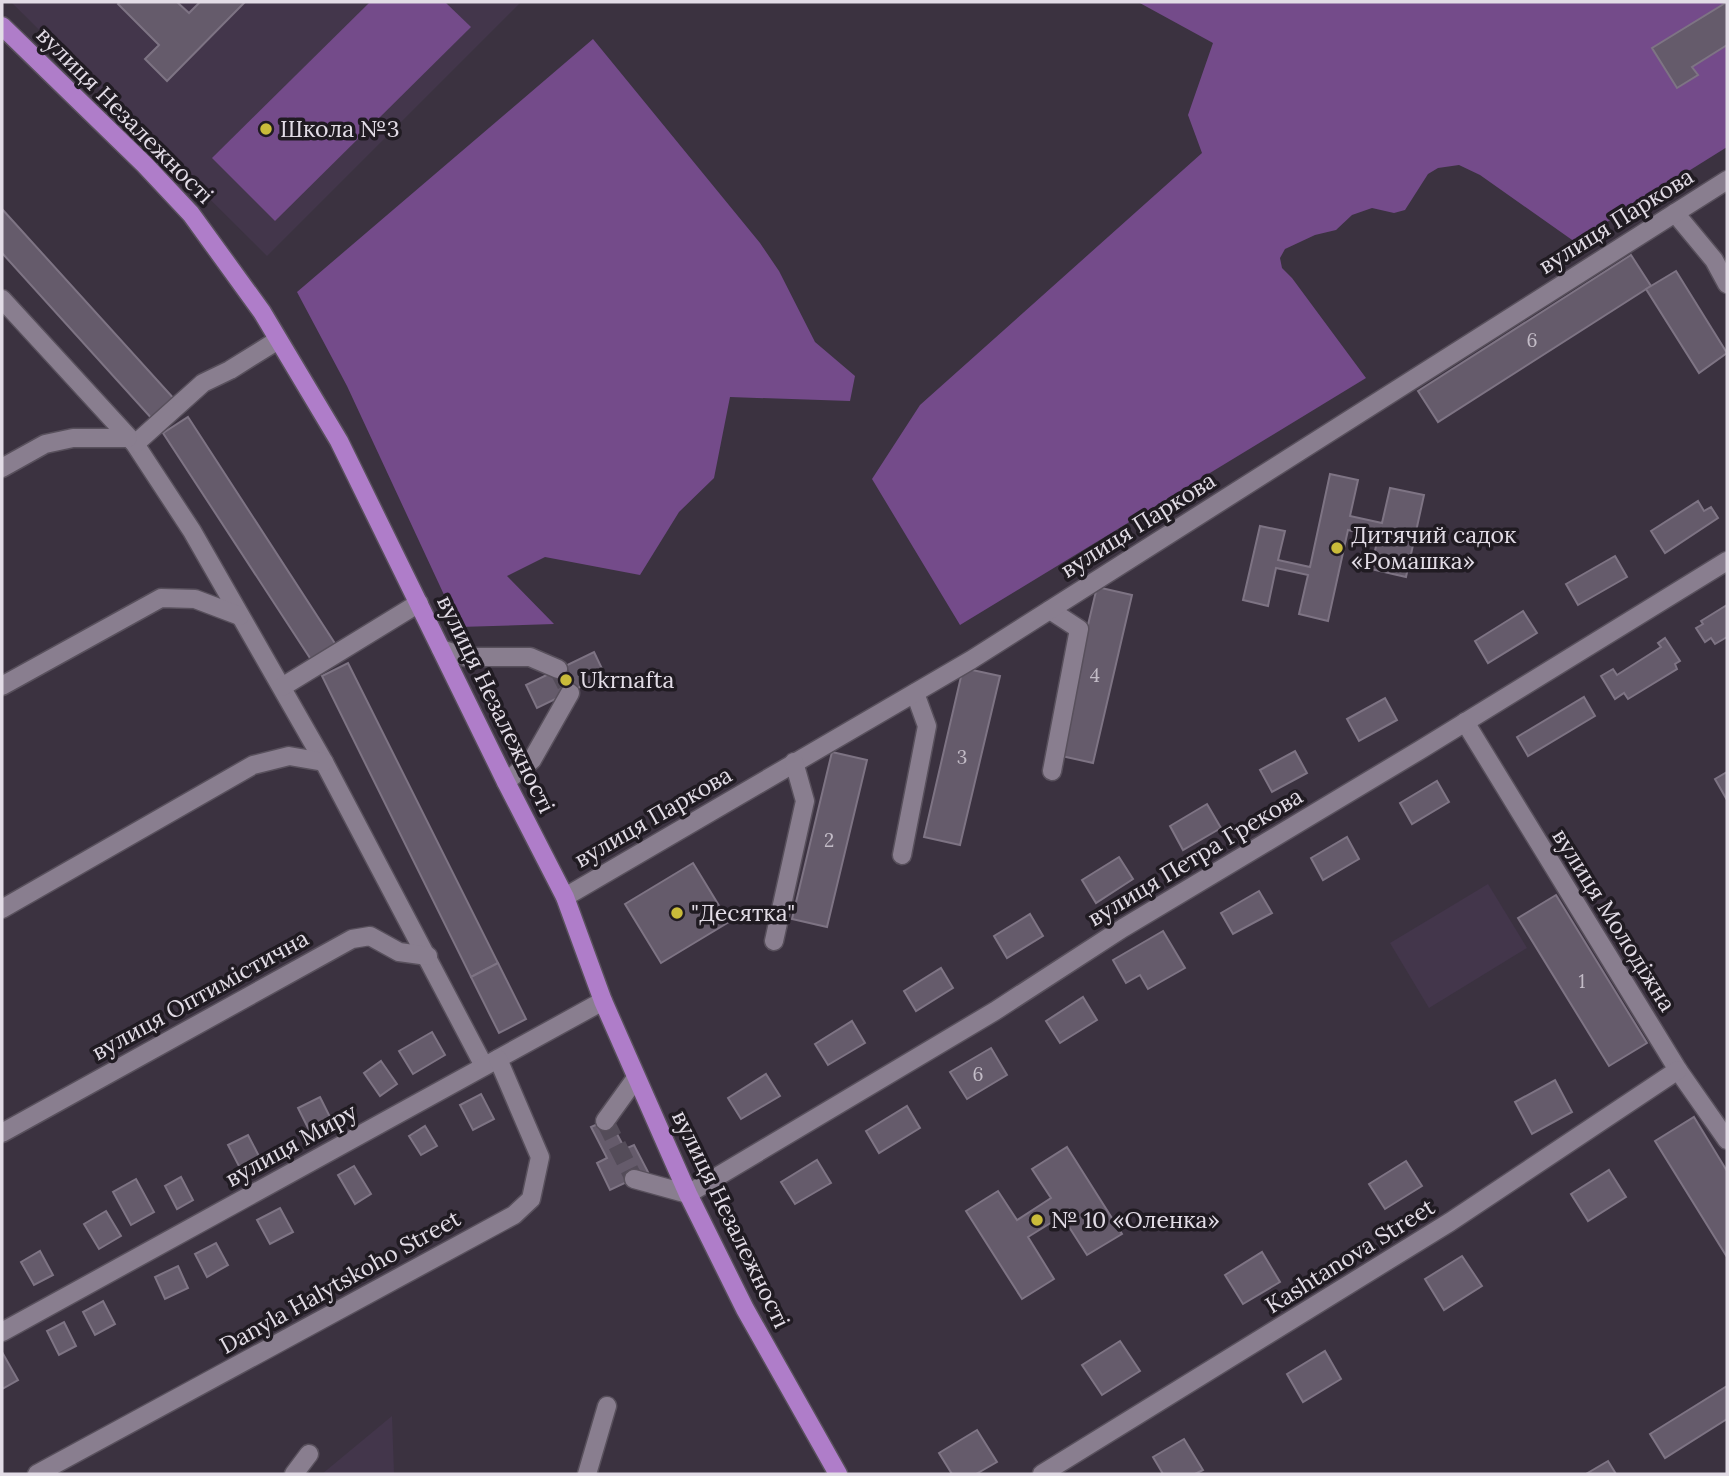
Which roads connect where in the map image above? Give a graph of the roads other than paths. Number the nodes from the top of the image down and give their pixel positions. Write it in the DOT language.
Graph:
graph roads {
  1 [pos="2,26"];
  2 [pos="1727,180"];
  3 [pos="1675,213"];
  4 [pos="1727,284"];
  5 [pos="2,299"];
  6 [pos="278,340"];
  7 [pos="131,441"];
  8 [pos="2,468"];
  9 [pos="1727,561"];
  10 [pos="419,603"];
  11 [pos="1050,610"];
  12 [pos="240,616"];
  13 [pos="441,649"];
  14 [pos="558,669"];
  15 [pos="2,686"];
  16 [pos="282,687"];
  17 [pos="570,693"];
  18 [pos="915,693"];
  19 [pos="1465,722"];
  20 [pos="324,762"];
  21 [pos="794,762"];
  22 [pos="1052,771"];
  23 [pos="506,782"];
  24 [pos="902,855"];
  25 [pos="565,897"];
  26 [pos="2,909"];
  27 [pos="775,942"];
  28 [pos="428,956"];
  29 [pos="603,1001"];
  30 [pos="491,1063"];
  31 [pos="1678,1070"];
  32 [pos="636,1078"];
  33 [pos="605,1121"];
  34 [pos="2,1133"];
  35 [pos="1727,1140"];
  36 [pos="634,1179"];
  37 [pos="688,1194"];
  38 [pos="2,1332"];
  39 [pos="607,1406"];
  40 [pos="309,1454"];
  41 [pos="37,1474"];
  42 [pos="294,1474"];
  43 [pos="587,1474"];
  44 [pos="838,1474"];
  45 [pos="1042,1474"];
  1 -- 6 [label="main road, вулиця Незалежності"];
  2 -- 3 [label="street, вулиця Паркова"];
  3 -- 4 [label="street"];
  3 -- 11 [label="street, вулиця Паркова"];
  5 -- 7 [label="street, Danyla Halytskoho Street"];
  6 -- 7 [label="street"];
  6 -- 10 [label="main road, вулиця Незалежності"];
  7 -- 8 [label="street"];
  7 -- 12 [label="street, Danyla Halytskoho Street"];
  9 -- 19 [label="street, вулиця Петра Грекова"];
  10 -- 13 [label="main road, вулиця Незалежності"];
  10 -- 16 [label="street"];
  11 -- 18 [label="street, вулиця Паркова"];
  11 -- 22 [label="street"];
  12 -- 15 [label="street"];
  12 -- 16 [label="street, Danyla Halytskoho Street"];
  13 -- 14 [label="street"];
  13 -- 23 [label="main road, вулиця Незалежності"];
  16 -- 20 [label="street, Danyla Halytskoho Street"];
  17 -- 23 [label="street"];
  18 -- 21 [label="street, вулиця Паркова"];
  18 -- 24 [label="street"];
  19 -- 31 [label="street, вулиця Молодіжна"];
  19 -- 37 [label="street, вулиця Петра Грекова"];
  20 -- 26 [label="street"];
  20 -- 28 [label="street, Danyla Halytskoho Street"];
  21 -- 25 [label="street, вулиця Паркова"];
  21 -- 27 [label="street"];
  23 -- 25 [label="main road, вулиця Незалежності"];
  25 -- 29 [label="main road, вулиця Незалежності"];
  28 -- 30 [label="street, Danyla Halytskoho Street"];
  28 -- 34 [label="street, вулиця Оптимістична"];
  29 -- 30 [label="street, вулиця Миру"];
  29 -- 32 [label="main road, вулиця Незалежності"];
  30 -- 38 [label="street, вулиця Миру"];
  30 -- 41 [label="street, Danyla Halytskoho Street"];
  31 -- 35 [label="street, вулиця Молодіжна"];
  31 -- 45 [label="street, Kashtanova Street"];
  32 -- 33 [label="street"];
  32 -- 37 [label="main road, вулиця Незалежності"];
  36 -- 37 [label="street"];
  37 -- 44 [label="main road, вулиця Незалежності"];
  39 -- 43 [label="street"];
  40 -- 42 [label="street"];
}
